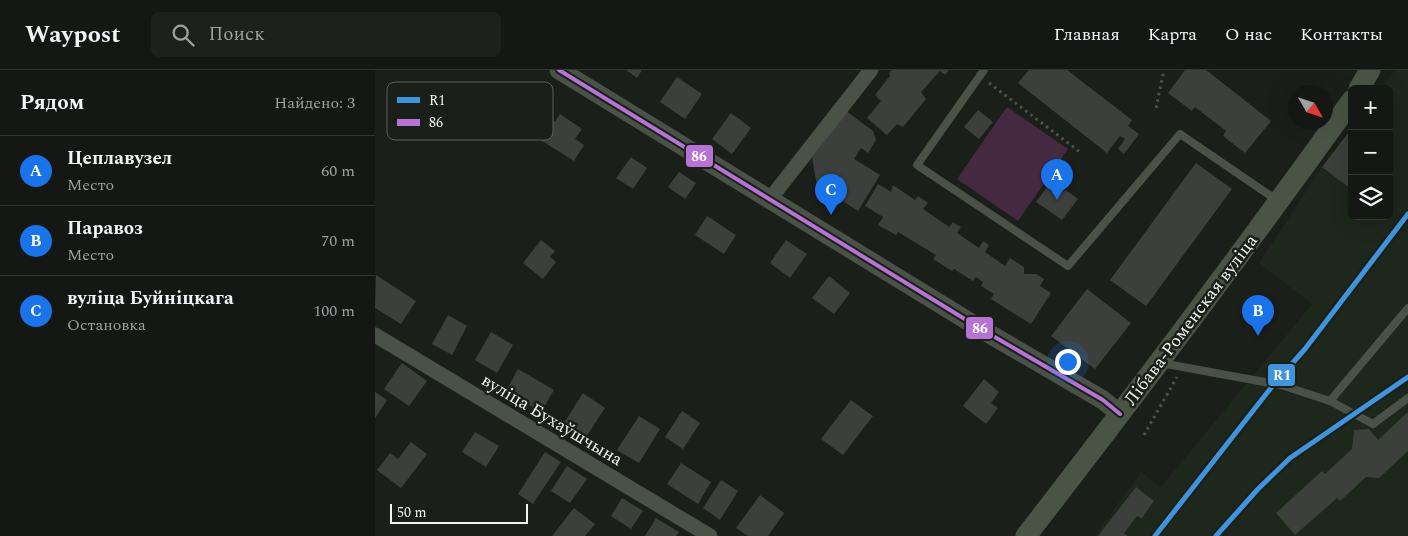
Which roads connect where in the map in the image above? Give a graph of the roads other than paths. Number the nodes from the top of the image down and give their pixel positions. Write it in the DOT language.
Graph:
graph roads {
  1 [pos="559,70"];
  2 [pos="871,70"];
  3 [pos="1369,70"];
  4 [pos="981,73"];
  5 [pos="1361,85"];
  6 [pos="1348,106"];
  7 [pos="770,199"];
  8 [pos="1279,202"];
  9 [pos="1408,308"];
  10 [pos="375,335"];
  11 [pos="1158,363"];
  12 [pos="1408,398"];
  13 [pos="1330,401"];
  14 [pos="1120,414"];
  15 [pos="710,536"];
  16 [pos="1026,536"];
  1 -- 7 [label="street"];
  2 -- 7 [label="street"];
  3 -- 5 [label="main road"];
  4 -- 8 [label="lane"];
  6 -- 8 [label="main road, Лібава-Роменская вуліца"];
  7 -- 14 [label="street"];
  8 -- 11 [label="main road, Лібава-Роменская вуліца"];
  9 -- 13 [label="lane"];
  10 -- 15 [label="street, вуліца Бухаўшчына"];
  11 -- 13 [label="lane"];
  11 -- 14 [label="main road, Лібава-Роменская вуліца"];
  12 -- 13 [label="lane"];
  14 -- 16 [label="main road, Лібава-Роменская вуліца"];
}
